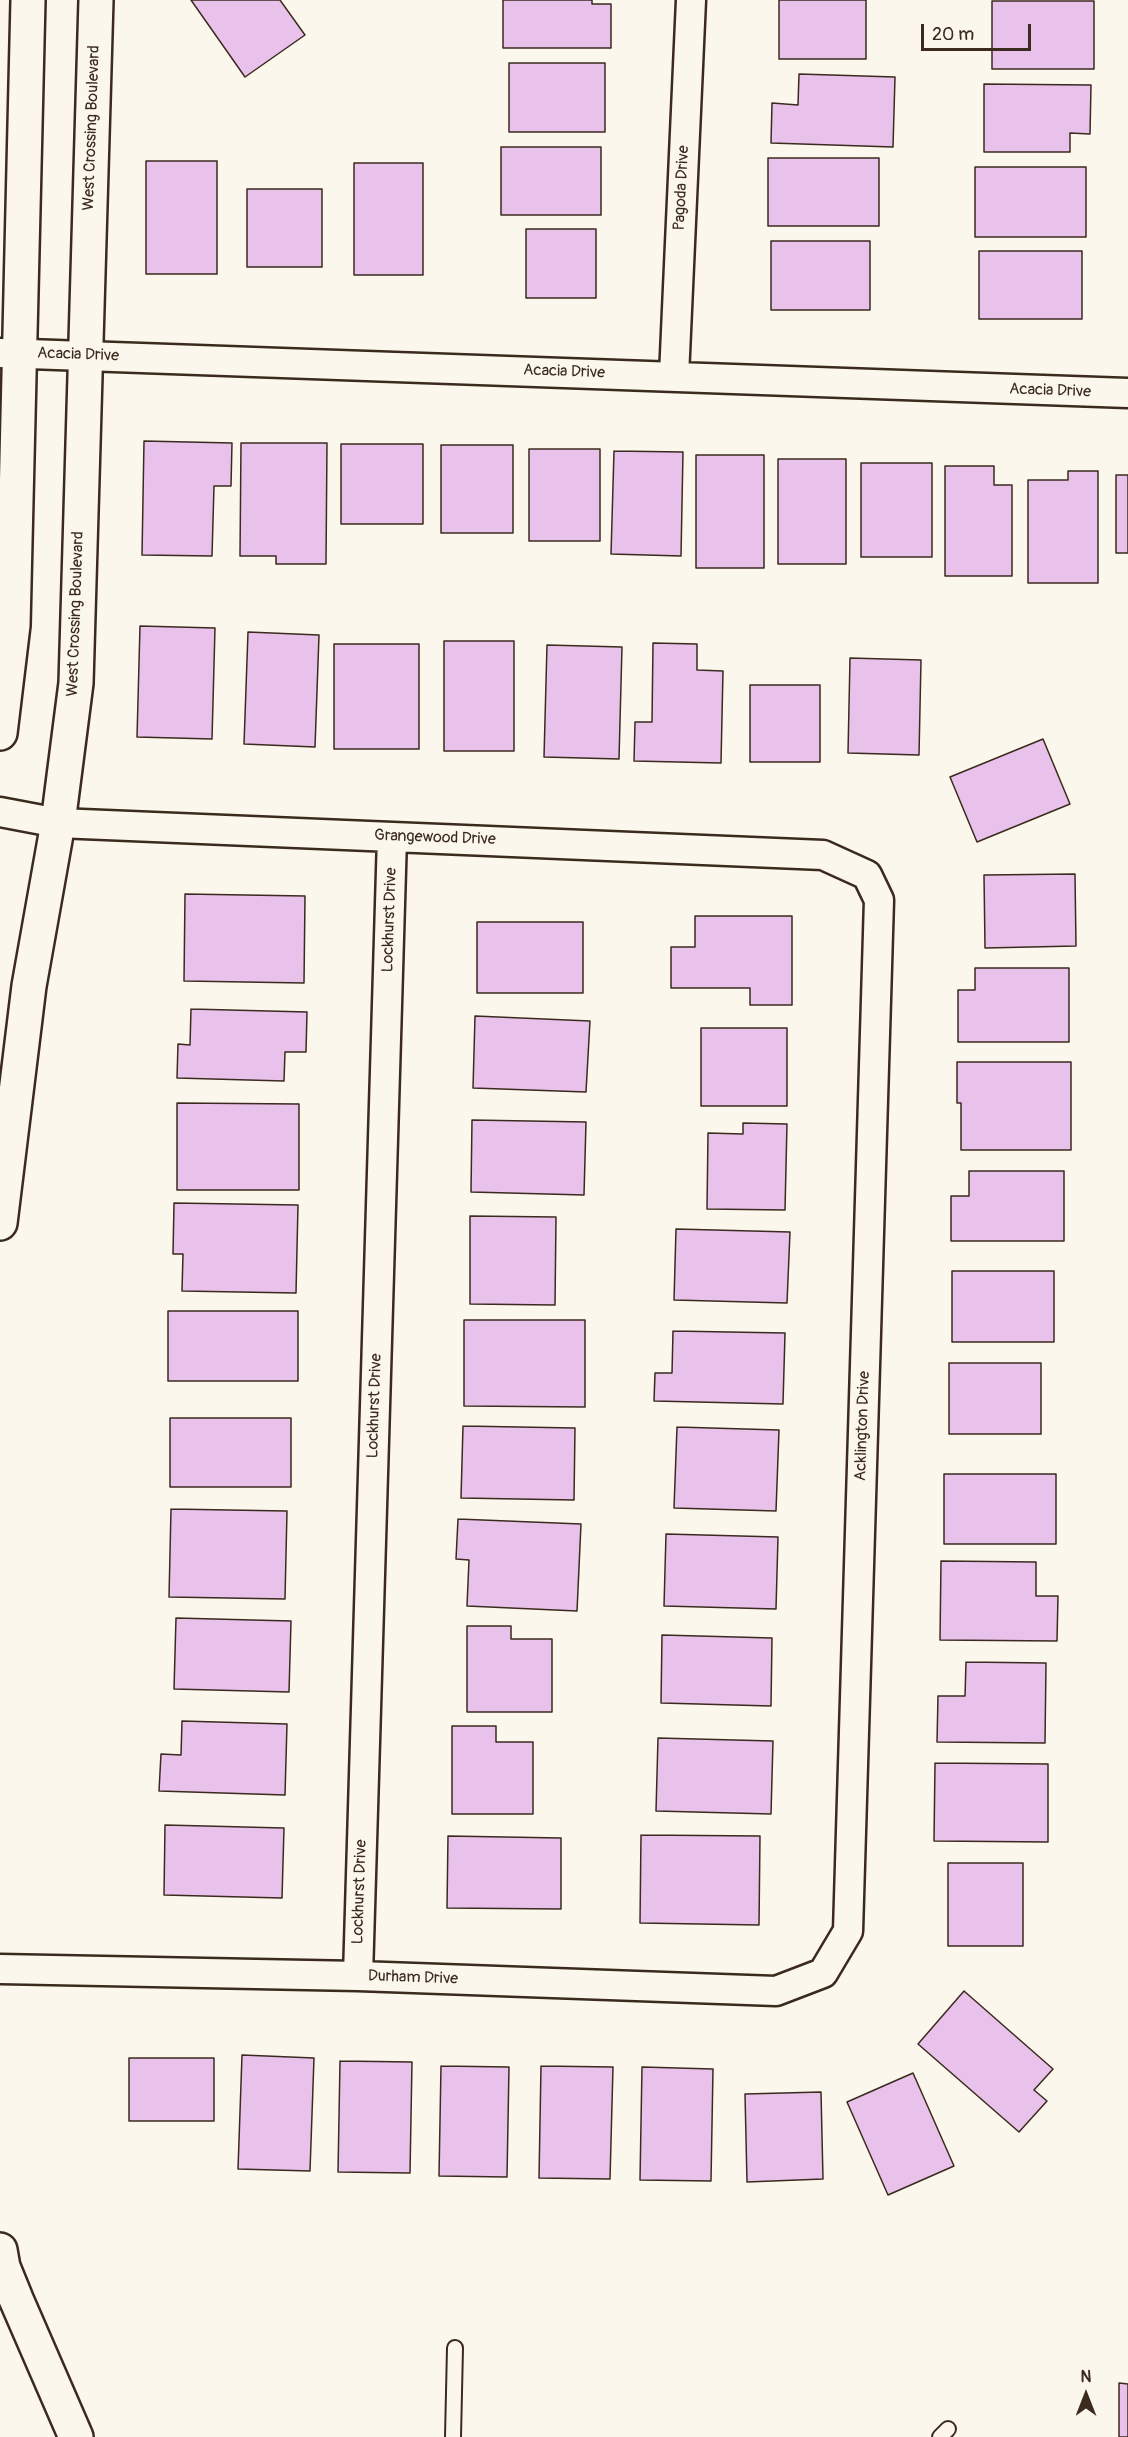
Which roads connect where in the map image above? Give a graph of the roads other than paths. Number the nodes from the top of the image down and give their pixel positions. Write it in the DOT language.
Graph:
graph roads {
  1 [pos="28,0"];
  2 [pos="96,0"];
  3 [pos="691,0"];
  4 [pos="9,353"];
  5 [pos="84,354"];
  6 [pos="674,376"];
  7 [pos="1128,393"];
  8 [pos="0,733"];
  9 [pos="0,812"];
  10 [pos="58,823"];
  11 [pos="392,837"];
  12 [pos="867,875"];
  13 [pos="0,1223"];
  14 [pos="0,1969"];
  15 [pos="823,1973"];
  16 [pos="358,1976"];
  17 [pos="0,2250"];
  18 [pos="455,2348"];
  19 [pos="76,2437"];
  20 [pos="453,2437"];
  1 -- 4 [label="street"];
  2 -- 5 [label="street, West Crossing Boulevard"];
  3 -- 6 [label="street, Pagoda Drive"];
  4 -- 5 [label="street, Acacia Drive"];
  4 -- 8 [label="street"];
  5 -- 6 [label="street, Acacia Drive"];
  5 -- 10 [label="street, West Crossing Boulevard"];
  6 -- 7 [label="street, Acacia Drive"];
  9 -- 10 [label="street, Grangewood Drive"];
  10 -- 11 [label="street, Grangewood Drive"];
  10 -- 13 [label="street, West Crossing Boulevard"];
  11 -- 12 [label="street, Grangewood Drive"];
  11 -- 16 [label="street, Lockhurst Drive"];
  12 -- 15 [label="street, Acklington Drive"];
  14 -- 16 [label="street, Durham Drive"];
  15 -- 16 [label="street, Durham Drive"];
  17 -- 19 [label="street"];
  18 -- 20 [label="lane"];
}
